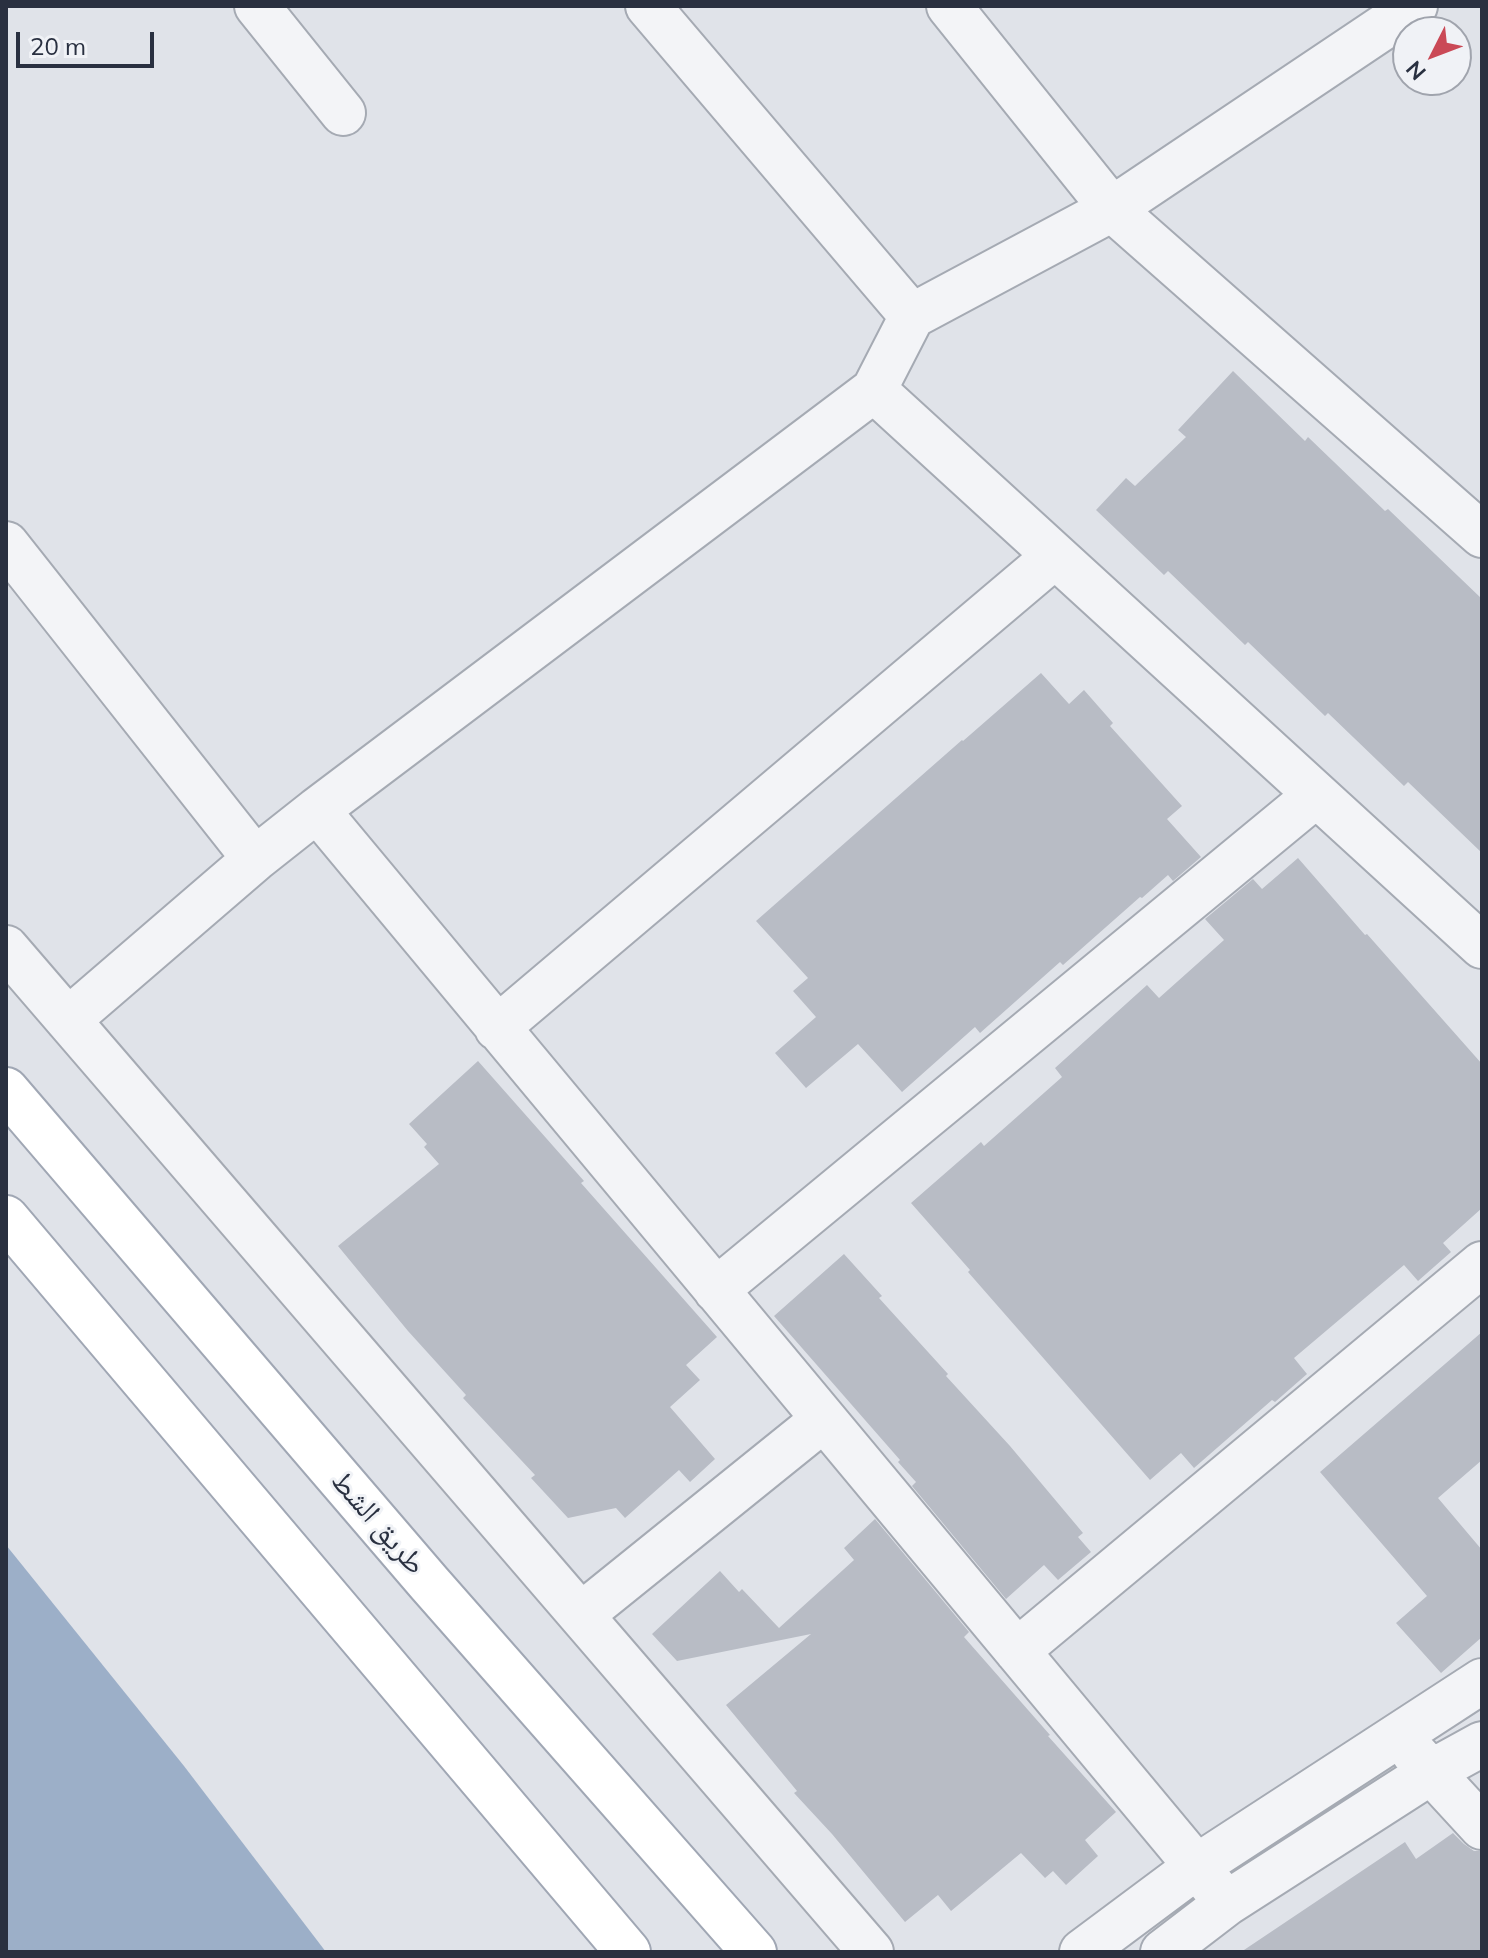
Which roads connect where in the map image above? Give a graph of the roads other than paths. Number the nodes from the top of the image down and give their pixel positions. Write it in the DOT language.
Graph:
graph roads {
  1 [pos="257,6"];
  2 [pos="648,6"];
  3 [pos="949,6"];
  4 [pos="1415,6"];
  5 [pos="343,113"];
  6 [pos="1112,209"];
  7 [pos="912,316"];
  8 [pos="874,390"];
  9 [pos="1482,535"];
  10 [pos="6,544"];
  11 [pos="1055,556"];
  12 [pos="1316,795"];
  13 [pos="317,810"];
  14 [pos="255,859"];
  15 [pos="1481,944"];
  16 [pos="6,948"];
  17 [pos="68,1020"];
  18 [pos="497,1028"];
  19 [pos="6,1090"];
  20 [pos="6,1218"];
  21 [pos="1482,1264"];
  22 [pos="716,1290"];
  23 [pos="824,1419"];
  24 [pos="581,1615"];
  25 [pos="1017,1651"];
  26 [pos="1482,1681"];
  27 [pos="1397,1734"];
  28 [pos="1482,1744"];
  29 [pos="1431,1772"];
  30 [pos="1482,1827"];
  31 [pos="1196,1867"];
  32 [pos="1227,1903"];
  33 [pos="628,1952"];
  34 [pos="754,1952"];
  35 [pos="871,1952"];
  36 [pos="1082,1952"];
  37 [pos="1163,1952"];
  1 -- 5 [label="street"];
  2 -- 7 [label="street"];
  3 -- 6 [label="street"];
  4 -- 6 [label="street"];
  6 -- 7 [label="street"];
  6 -- 9 [label="street"];
  7 -- 8 [label="street"];
  8 -- 11 [label="street"];
  8 -- 13 [label="street"];
  10 -- 14 [label="street"];
  11 -- 12 [label="street"];
  11 -- 18 [label="street"];
  12 -- 15 [label="street"];
  12 -- 22 [label="street"];
  13 -- 14 [label="street"];
  13 -- 18 [label="street"];
  14 -- 17 [label="street"];
  16 -- 17 [label="street"];
  17 -- 24 [label="street"];
  18 -- 22 [label="street"];
  19 -- 34 [label="main road, طريق الشط"];
  20 -- 33 [label="main road"];
  21 -- 25 [label="street"];
  22 -- 23 [label="street"];
  23 -- 24 [label="street"];
  23 -- 25 [label="street"];
  24 -- 35 [label="street"];
  25 -- 31 [label="street"];
  26 -- 27 [label="street"];
  27 -- 29 [label="street"];
  27 -- 31 [label="street"];
  28 -- 29 [label="street"];
  29 -- 30 [label="street"];
  29 -- 32 [label="street"];
  31 -- 32 [label="street"];
  31 -- 36 [label="street"];
  32 -- 37 [label="street"];
}
